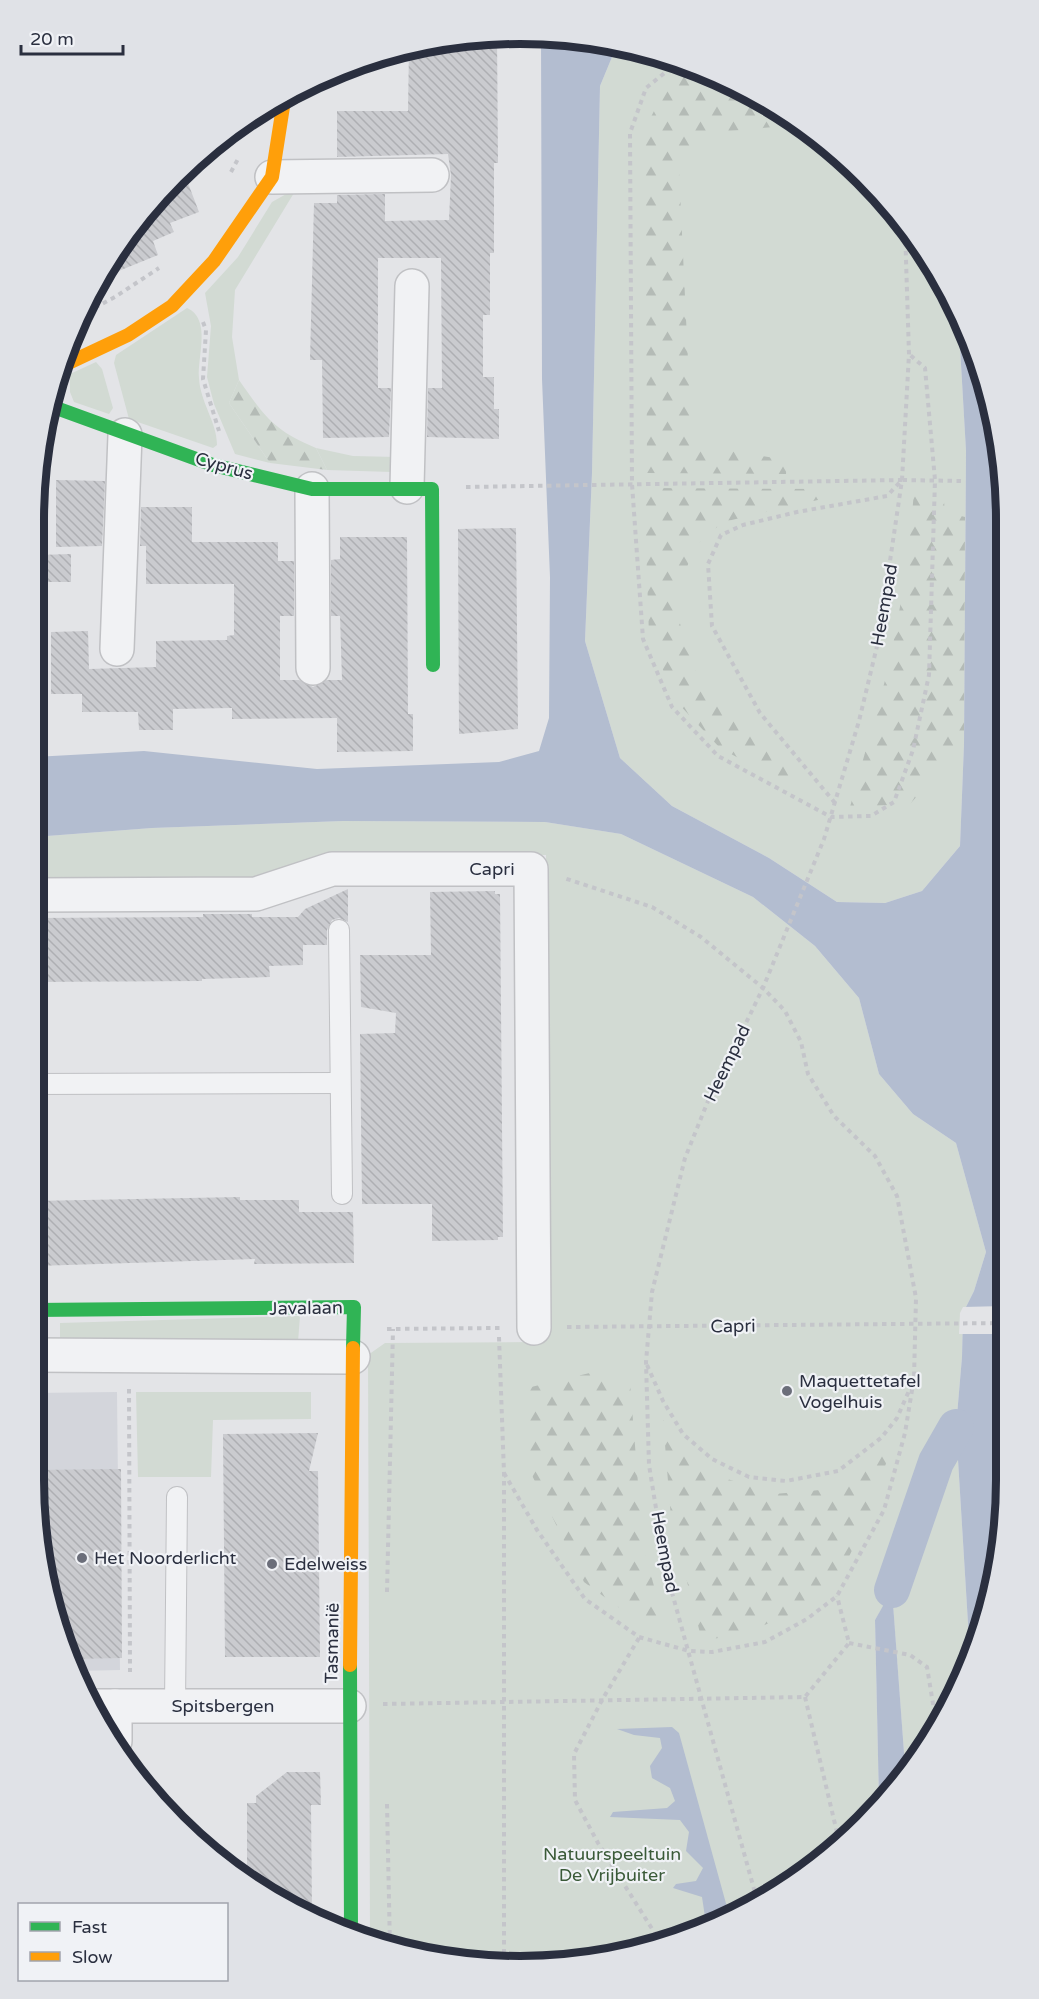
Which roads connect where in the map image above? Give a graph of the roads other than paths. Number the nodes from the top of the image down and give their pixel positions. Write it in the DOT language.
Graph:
graph roads {
  1 [pos="283,106"];
  2 [pos="432,176"];
  3 [pos="272,177"];
  4 [pos="412,286"];
  5 [pos="73,356"];
  6 [pos="57,409"];
  7 [pos="125,435"];
  8 [pos="420,488"];
  9 [pos="312,489"];
  10 [pos="117,649"];
  11 [pos="434,665"];
  12 [pos="313,668"];
  13 [pos="44,895"];
  14 [pos="339,930"];
  15 [pos="340,1083"];
  16 [pos="44,1084"];
  17 [pos="342,1194"];
  18 [pos="44,1310"];
  19 [pos="534,1328"];
  20 [pos="44,1355"];
  21 [pos="353,1356"];
  22 [pos="177,1497"];
  23 [pos="114,1706"];
  24 [pos="175,1706"];
  25 [pos="349,1706"];
  26 [pos="115,1730"];
  27 [pos="351,1924"];
  1 -- 3 [label="street"];
  2 -- 3 [label="street"];
  3 -- 5 [label="street"];
  4 -- 8 [label="street"];
  6 -- 7 [label="street, Cyprus"];
  7 -- 9 [label="street, Cyprus"];
  7 -- 10 [label="street"];
  8 -- 9 [label="street, Cyprus"];
  8 -- 11 [label="street"];
  9 -- 12 [label="street"];
  13 -- 19 [label="street, Capri"];
  14 -- 15 [label="lane"];
  15 -- 16 [label="lane"];
  15 -- 17 [label="lane"];
  18 -- 21 [label="street, Javalaan"];
  20 -- 21 [label="street, Javalaan"];
  21 -- 25 [label="street, Tasmanië"];
  22 -- 24 [label="lane"];
  23 -- 24 [label="street, Spitsbergen"];
  23 -- 26 [label="street"];
  24 -- 25 [label="street, Spitsbergen"];
  25 -- 27 [label="street, Tasmanië"];
}
